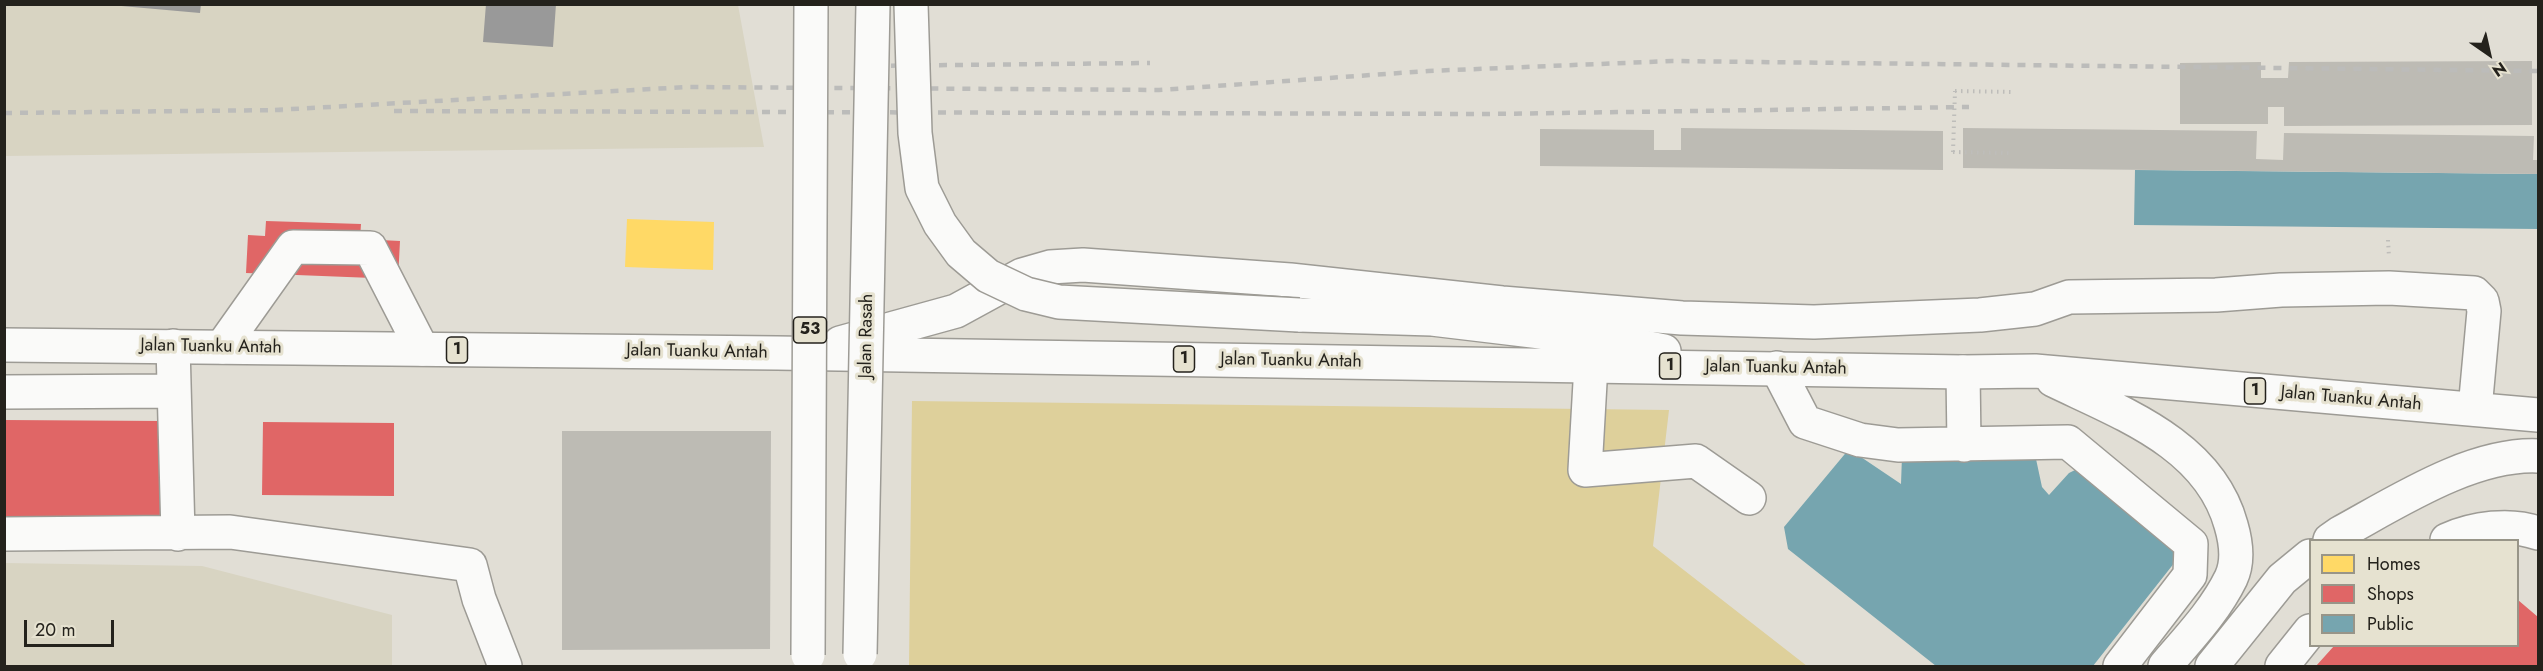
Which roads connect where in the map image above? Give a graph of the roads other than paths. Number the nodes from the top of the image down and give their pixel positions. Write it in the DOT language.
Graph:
graph roads {
  1 [pos="811,4"];
  2 [pos="873,4"];
  3 [pos="911,4"];
  4 [pos="4,345"];
  5 [pos="173,346"];
  6 [pos="222,347"];
  7 [pos="422,349"];
  8 [pos="777,353"];
  9 [pos="1591,365"];
  10 [pos="1762,367"];
  11 [pos="2035,371"];
  12 [pos="1964,372"];
  13 [pos="4,392"];
  14 [pos="174,392"];
  15 [pos="2475,409"];
  16 [pos="2537,413"];
  17 [pos="1964,445"];
  18 [pos="2538,456"];
  19 [pos="1749,498"];
  20 [pos="2538,533"];
  21 [pos="4,534"];
  22 [pos="178,534"];
  23 [pos="2331,539"];
  24 [pos="2450,539"];
  25 [pos="2309,557"];
  26 [pos="2309,632"];
  27 [pos="860,660"];
  28 [pos="808,661"];
  29 [pos="505,666"];
  30 [pos="2120,666"];
  31 [pos="2165,666"];
  32 [pos="2212,666"];
  33 [pos="2282,666"];
  1 -- 28 [label="main road, 53, bridge"];
  2 -- 27 [label="main road, Jalan Rasah, bridge"];
  3 -- 10 [label="main road, bridge"];
  4 -- 5 [label="main road, Jalan Tuanku Antah / 1"];
  5 -- 6 [label="main road, Jalan Tuanku Antah / 1"];
  5 -- 14 [label="main road"];
  6 -- 7 [label="main road, Jalan Tuanku Antah / 1"];
  6 -- 7 [label="main road"];
  7 -- 8 [label="main road, Jalan Tuanku Antah / 1"];
  8 -- 9 [label="main road, Jalan Tuanku Antah / 1"];
  8 -- 15 [label="main road"];
  9 -- 10 [label="main road, Jalan Tuanku Antah / 1"];
  9 -- 19 [label="main road"];
  10 -- 12 [label="main road, Jalan Tuanku Antah / 1"];
  10 -- 17 [label="main road"];
  11 -- 12 [label="main road, Jalan Tuanku Antah / 1"];
  11 -- 15 [label="main road, Jalan Tuanku Antah / 1"];
  11 -- 31 [label="main road, 1"];
  12 -- 17 [label="main road"];
  13 -- 14 [label="main road"];
  14 -- 22 [label="main road"];
  15 -- 16 [label="main road, Jalan Tuanku Antah / 1"];
  17 -- 30 [label="main road"];
  18 -- 23 [label="main road"];
  20 -- 24 [label="main road"];
  21 -- 22 [label="main road"];
  22 -- 29 [label="main road"];
  25 -- 32 [label="main road"];
  26 -- 33 [label="main road"];
}
